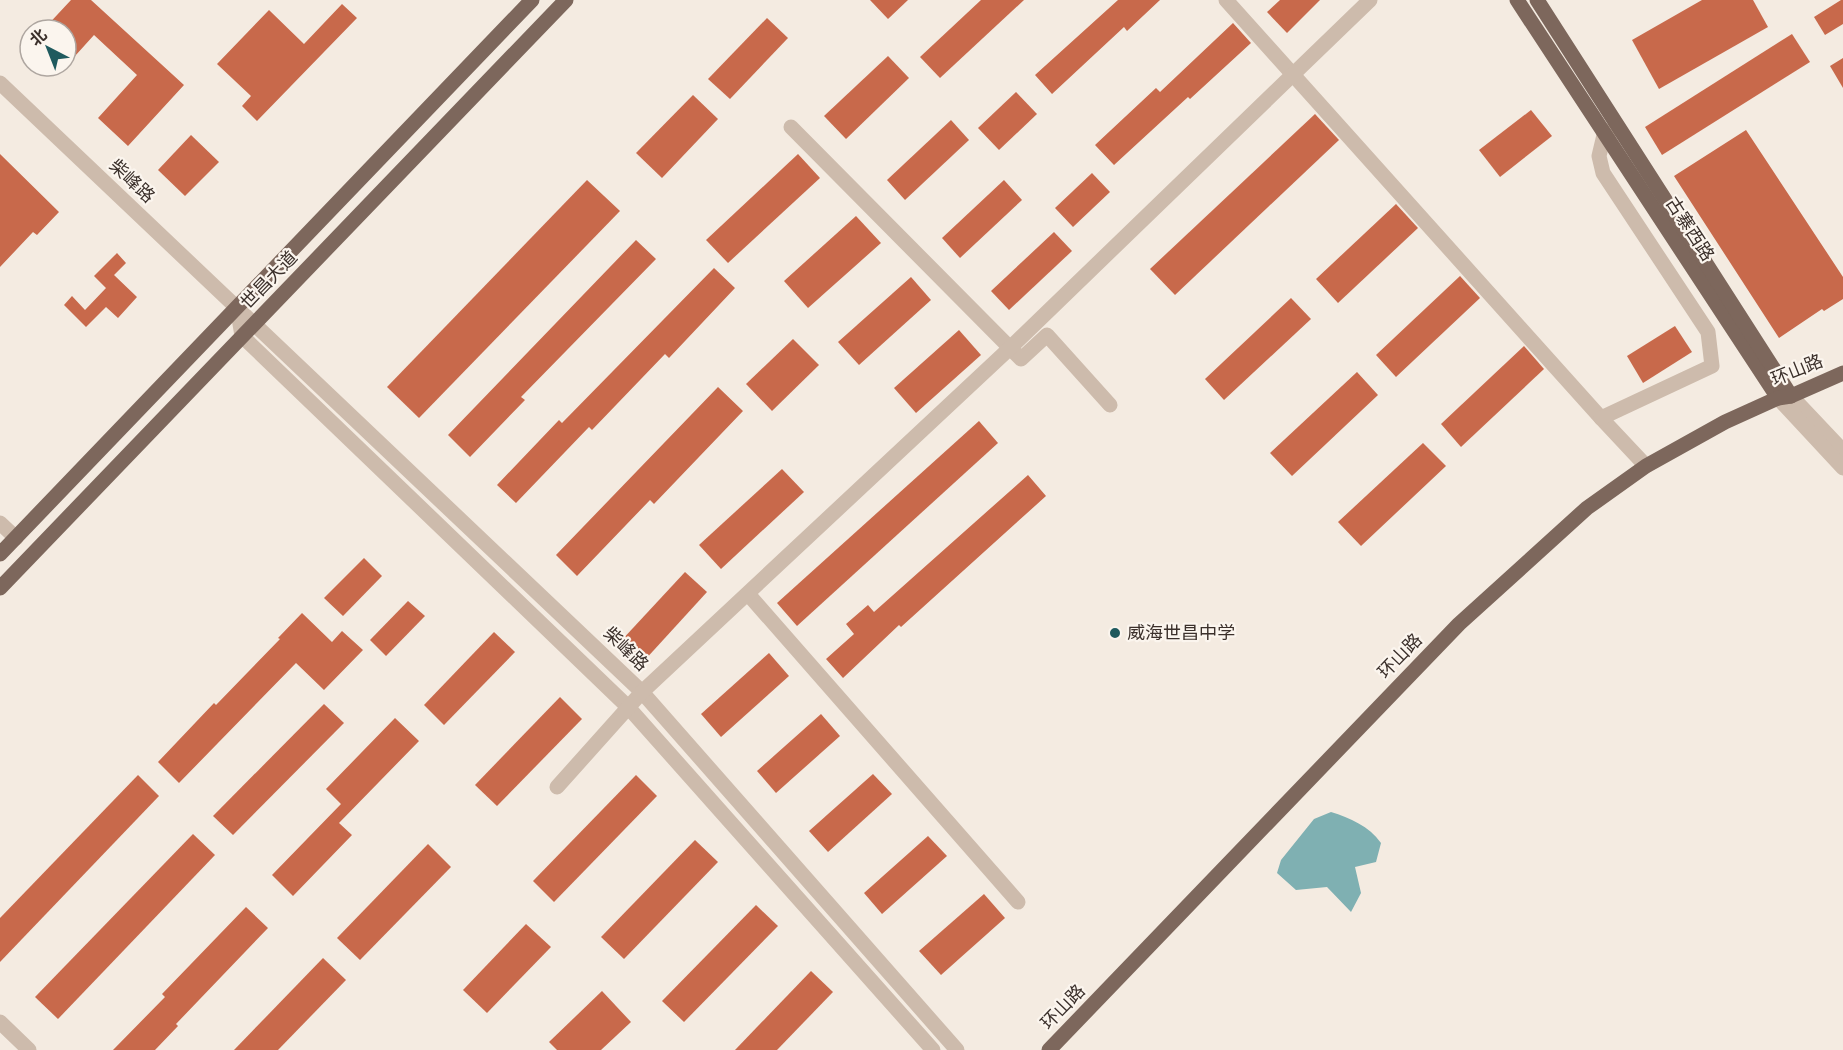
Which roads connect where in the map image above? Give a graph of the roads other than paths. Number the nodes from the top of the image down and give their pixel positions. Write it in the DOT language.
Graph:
graph roads {
  1 [pos="532,0"];
  2 [pos="566,0"];
  3 [pos="1226,0"];
  4 [pos="1370,0"];
  5 [pos="1517,0"];
  6 [pos="1538,0"];
  7 [pos="1292,74"];
  8 [pos="0,83"];
  9 [pos="791,127"];
  10 [pos="1611,130"];
  11 [pos="237,306"];
  12 [pos="254,323"];
  13 [pos="242,336"];
  14 [pos="1010,348"];
  15 [pos="1843,373"];
  16 [pos="1784,397"];
  17 [pos="1110,405"];
  18 [pos="1601,418"];
  19 [pos="1843,451"];
  20 [pos="1647,466"];
  21 [pos="1843,468"];
  22 [pos="0,523"];
  23 [pos="16,538"];
  24 [pos="0,554"];
  25 [pos="0,588"];
  26 [pos="748,594"];
  27 [pos="642,692"];
  28 [pos="628,707"];
  29 [pos="557,787"];
  30 [pos="1017,902"];
  31 [pos="0,1022"];
  32 [pos="29,1050"];
  33 [pos="933,1050"];
  34 [pos="957,1050"];
  35 [pos="1049,1050"];
  1 -- 11 [label="main road, 世昌大道"];
  2 -- 12 [label="main road, 世昌大道"];
  3 -- 7 [label="street"];
  4 -- 7 [label="street"];
  5 -- 10 [label="main road, 古寨西路"];
  6 -- 10 [label="main road, 古寨西路"];
  7 -- 14 [label="street"];
  7 -- 18 [label="street"];
  8 -- 11 [label="street, 柴峰路"];
  9 -- 14 [label="street"];
  10 -- 16 [label="main road, 古寨西路"];
  10 -- 18 [label="street"];
  11 -- 12 [label="street, 柴峰路"];
  11 -- 13 [label="street"];
  11 -- 23 [label="main road, 世昌大道"];
  12 -- 13 [label="main road, 世昌大道"];
  12 -- 27 [label="street, 柴峰路"];
  13 -- 25 [label="main road, 世昌大道"];
  13 -- 28 [label="street"];
  14 -- 17 [label="street"];
  14 -- 26 [label="street"];
  15 -- 16 [label="main road, 环山路"];
  16 -- 19 [label="street, 古寨西路"];
  16 -- 20 [label="main road, 环山路"];
  16 -- 21 [label="street, 古寨西路"];
  18 -- 20 [label="street"];
  20 -- 35 [label="main road, 环山路"];
  22 -- 23 [label="street"];
  23 -- 24 [label="main road, 世昌大道"];
  26 -- 27 [label="street"];
  26 -- 30 [label="street"];
  27 -- 28 [label="street"];
  27 -- 34 [label="street, 柴峰路"];
  28 -- 29 [label="street"];
  28 -- 33 [label="street"];
  31 -- 32 [label="street"];
}
